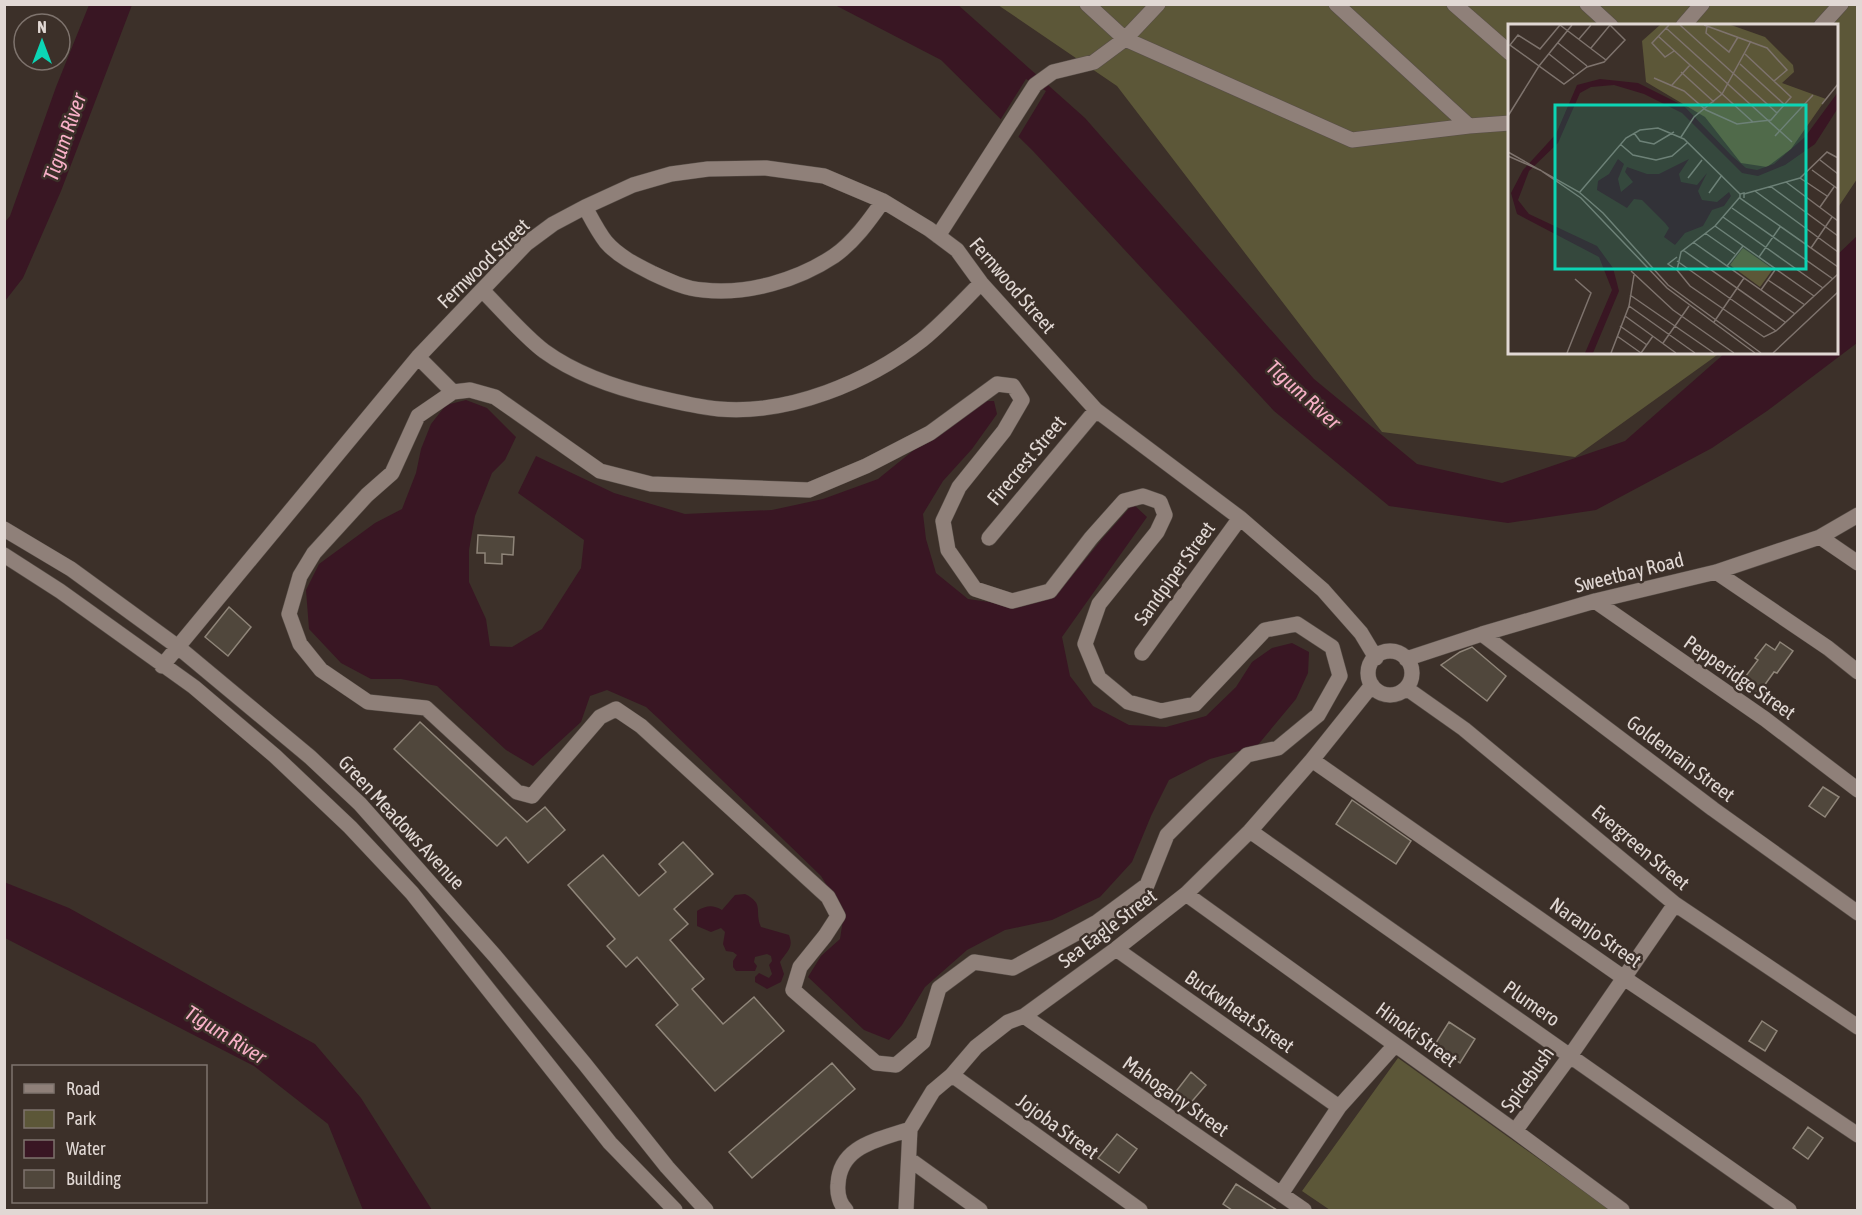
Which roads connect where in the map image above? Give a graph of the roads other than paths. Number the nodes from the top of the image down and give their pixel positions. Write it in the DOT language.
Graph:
graph roads {
  1 [pos="1087,4"];
  2 [pos="1158,4"];
  3 [pos="1336,4"];
  4 [pos="1454,4"];
  5 [pos="1587,4"];
  6 [pos="1702,4"];
  7 [pos="1841,4"];
  8 [pos="1609,24"];
  9 [pos="1685,24"];
  10 [pos="1823,24"];
  11 [pos="1125,39"];
  12 [pos="1508,52"];
  13 [pos="1508,123"];
  14 [pos="1469,126"];
  15 [pos="883,201"];
  16 [pos="585,207"];
  17 [pos="938,236"];
  18 [pos="981,283"];
  19 [pos="482,290"];
  20 [pos="418,357"];
  21 [pos="453,392"];
  22 [pos="1096,410"];
  23 [pos="1857,515"];
  24 [pos="1240,518"];
  25 [pos="4,529"];
  26 [pos="1820,537"];
  27 [pos="988,538"];
  28 [pos="4,555"];
  29 [pos="1857,563"];
  30 [pos="1716,572"];
  31 [pos="1595,601"];
  32 [pos="1482,634"];
  33 [pos="178,647"];
  34 [pos="1142,653"];
  35 [pos="1376,657"];
  36 [pos="1407,659"];
  37 [pos="162,666"];
  38 [pos="1857,672"];
  39 [pos="1372,685"];
  40 [pos="1407,688"];
  41 [pos="1312,760"];
  42 [pos="1857,790"];
  43 [pos="1250,831"];
  44 [pos="1186,894"];
  45 [pos="1675,904"];
  46 [pos="1857,913"];
  47 [pos="1116,949"];
  48 [pos="1623,978"];
  49 [pos="1024,1016"];
  50 [pos="1857,1027"];
  51 [pos="1395,1045"];
  52 [pos="1570,1056"];
  53 [pos="951,1075"];
  54 [pos="1339,1107"];
  55 [pos="910,1129"];
  56 [pos="1515,1131"];
  57 [pos="1857,1136"];
  58 [pos="909,1159"];
  59 [pos="1281,1194"];
  60 [pos="675,1210"];
  61 [pos="706,1210"];
  62 [pos="846,1210"];
  63 [pos="906,1210"];
  64 [pos="980,1210"];
  65 [pos="1140,1210"];
  66 [pos="1304,1210"];
  67 [pos="1622,1210"];
  68 [pos="1789,1210"];
  1 -- 11 [label="street"];
  2 -- 11 [label="street"];
  3 -- 14 [label="street"];
  4 -- 12 [label="street"];
  5 -- 8 [label="street"];
  6 -- 9 [label="street"];
  7 -- 10 [label="street"];
  11 -- 14 [label="street"];
  11 -- 17 [label="street"];
  13 -- 14 [label="street"];
  15 -- 16 [label="street, Fernwood Street"];
  15 -- 16 [label="street"];
  15 -- 17 [label="street, Fernwood Street"];
  16 -- 19 [label="street, Fernwood Street"];
  17 -- 18 [label="street, Fernwood Street"];
  18 -- 19 [label="street"];
  18 -- 22 [label="street, Fernwood Street"];
  19 -- 20 [label="street, Fernwood Street"];
  20 -- 21 [label="street"];
  20 -- 33 [label="street, Fernwood Street"];
  21 -- 21 [label="street"];
  22 -- 24 [label="street, Fernwood Street"];
  22 -- 27 [label="street, Firecrest Street"];
  23 -- 26 [label="street, Sweetbay Road"];
  24 -- 34 [label="street, Sandpiper Street"];
  24 -- 35 [label="street, Fernwood Street"];
  25 -- 33 [label="street, Green Meadows Avenue"];
  26 -- 29 [label="street"];
  26 -- 30 [label="street, Sweetbay Road"];
  28 -- 37 [label="street"];
  30 -- 31 [label="street, Sweetbay Road"];
  30 -- 38 [label="street"];
  31 -- 32 [label="street, Sweetbay Road"];
  31 -- 42 [label="street, Pepperidge Street"];
  32 -- 36 [label="street, Sweetbay Road"];
  32 -- 46 [label="street, Goldenrain Street"];
  33 -- 37 [label="street, Fernwood Street"];
  33 -- 61 [label="street, Green Meadows Avenue"];
  35 -- 36 [label="street"];
  35 -- 39 [label="street"];
  36 -- 40 [label="street"];
  37 -- 60 [label="street"];
  39 -- 40 [label="street"];
  39 -- 41 [label="street, Sea Eagle Street"];
  40 -- 45 [label="street, Evergreen Street"];
  41 -- 43 [label="street, Sea Eagle Street"];
  41 -- 48 [label="street, Naranjo Street"];
  43 -- 44 [label="street, Sea Eagle Street"];
  43 -- 52 [label="street, Plumero"];
  44 -- 47 [label="street, Sea Eagle Street"];
  44 -- 51 [label="street, Hinoki Street"];
  45 -- 48 [label="street, Spicebush"];
  45 -- 50 [label="street, Evergreen Street"];
  47 -- 49 [label="street, Sea Eagle Street"];
  47 -- 54 [label="street, Buckwheat Street"];
  48 -- 52 [label="street, Spicebush"];
  48 -- 57 [label="street, Naranjo Street"];
  49 -- 53 [label="street, Sea Eagle Street"];
  49 -- 59 [label="street, Mahogany Street"];
  51 -- 54 [label="street"];
  51 -- 56 [label="street, Hinoki Street"];
  52 -- 56 [label="street, Spicebush"];
  52 -- 68 [label="street, Plumero"];
  53 -- 55 [label="street, Sea Eagle Street"];
  53 -- 65 [label="street, Jojoba Street"];
  54 -- 59 [label="street"];
  55 -- 58 [label="street, Sea Eagle Street"];
  55 -- 62 [label="street"];
  56 -- 67 [label="street, Hinoki Street"];
  58 -- 63 [label="street, Sea Eagle Street"];
  58 -- 64 [label="street"];
  59 -- 66 [label="street, Mahogany Street"];
}
